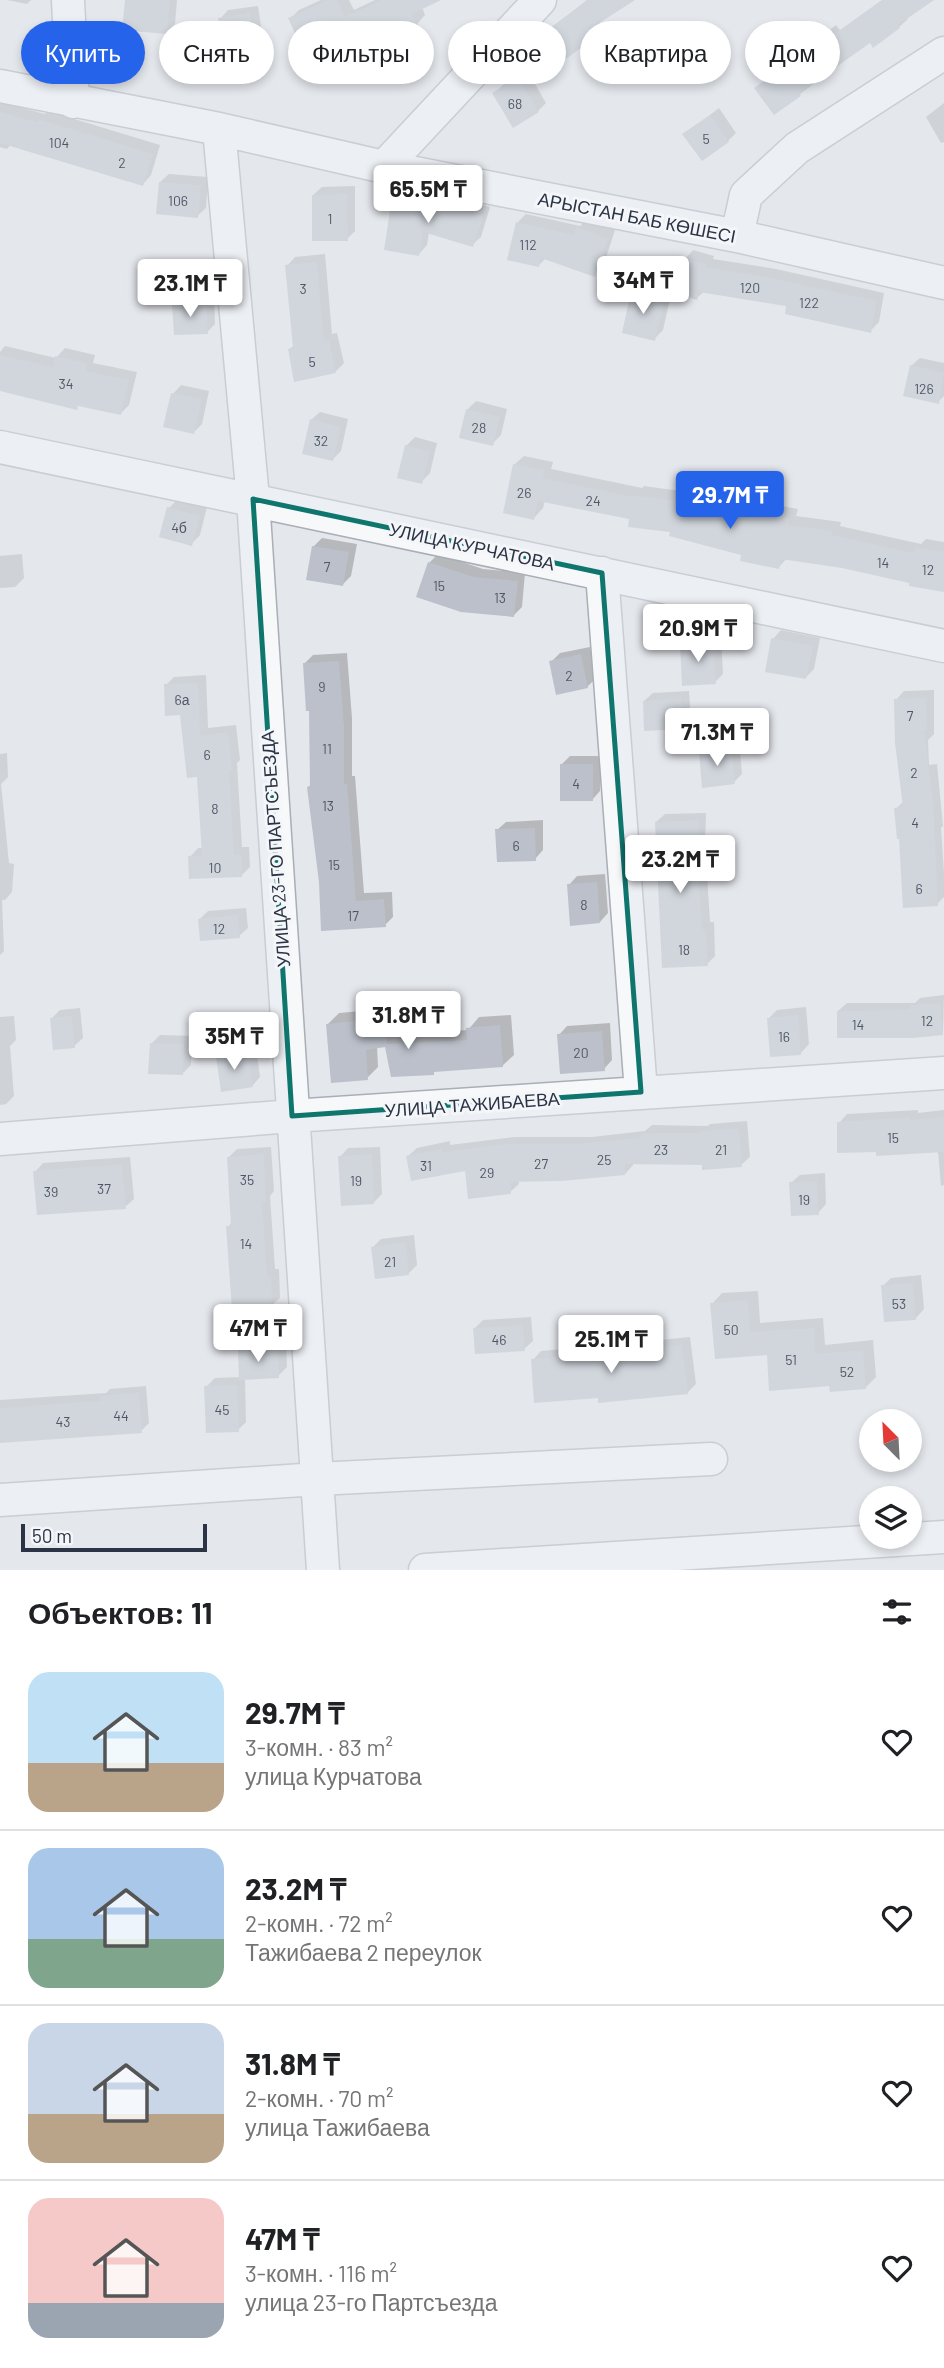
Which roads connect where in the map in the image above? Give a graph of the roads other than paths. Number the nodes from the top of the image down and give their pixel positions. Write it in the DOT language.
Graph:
graph roads {
  1 [pos="68,0"];
  2 [pos="541,0"];
  3 [pos="944,53"];
  4 [pos="0,86"];
  5 [pos="73,102"];
  6 [pos="219,129"];
  7 [pos="384,167"];
  8 [pos="737,236"];
  9 [pos="944,283"];
  10 [pos="0,447"];
  11 [pos="253,499"];
  12 [pos="603,573"];
  13 [pos="944,646"];
  14 [pos="944,1073"];
  15 [pos="641,1092"];
  16 [pos="292,1116"];
  17 [pos="0,1139"];
  18 [pos="711,1459"];
  19 [pos="317,1479"];
  20 [pos="0,1500"];
  21 [pos="944,1537"];
  22 [pos="323,1570"];
  23 [pos="425,1570"];
  1 -- 5 [label="street"];
  2 -- 7 [label="street"];
  3 -- 8 [label="street"];
  4 -- 5 [label="street, АРЫСТАН БАБ КӨШЕСІ"];
  5 -- 6 [label="street, АРЫСТАН БАБ КӨШЕСІ"];
  6 -- 7 [label="street, АРЫСТАН БАБ КӨШЕСІ"];
  6 -- 11 [label="street, УЛИЦА 23-ГО ПАРТСЪЕЗДА"];
  7 -- 8 [label="street, АРЫСТАН БАБ КӨШЕСІ"];
  8 -- 9 [label="street, АРЫСТАН БАБ КӨШЕСІ"];
  10 -- 11 [label="street, УЛИЦА КУРЧАТОВА"];
  11 -- 12 [label="street, УЛИЦА КУРЧАТОВА"];
  11 -- 16 [label="street, УЛИЦА 23-ГО ПАРТСЪЕЗДА"];
  12 -- 13 [label="street, УЛИЦА КУРЧАТОВА"];
  12 -- 15 [label="street"];
  14 -- 15 [label="street, УЛИЦА ТАЖИБАЕВА"];
  15 -- 16 [label="street, УЛИЦА ТАЖИБАЕВА"];
  16 -- 17 [label="street, УЛИЦА ТАЖИБАЕВА"];
  16 -- 19 [label="street, УЛИЦА 23-ГО ПАРТСЪЕЗДА"];
  18 -- 19 [label="street"];
  19 -- 20 [label="street"];
  19 -- 22 [label="street, УЛИЦА 23-ГО ПАРТСЪЕЗДА"];
  21 -- 23 [label="street"];
}
